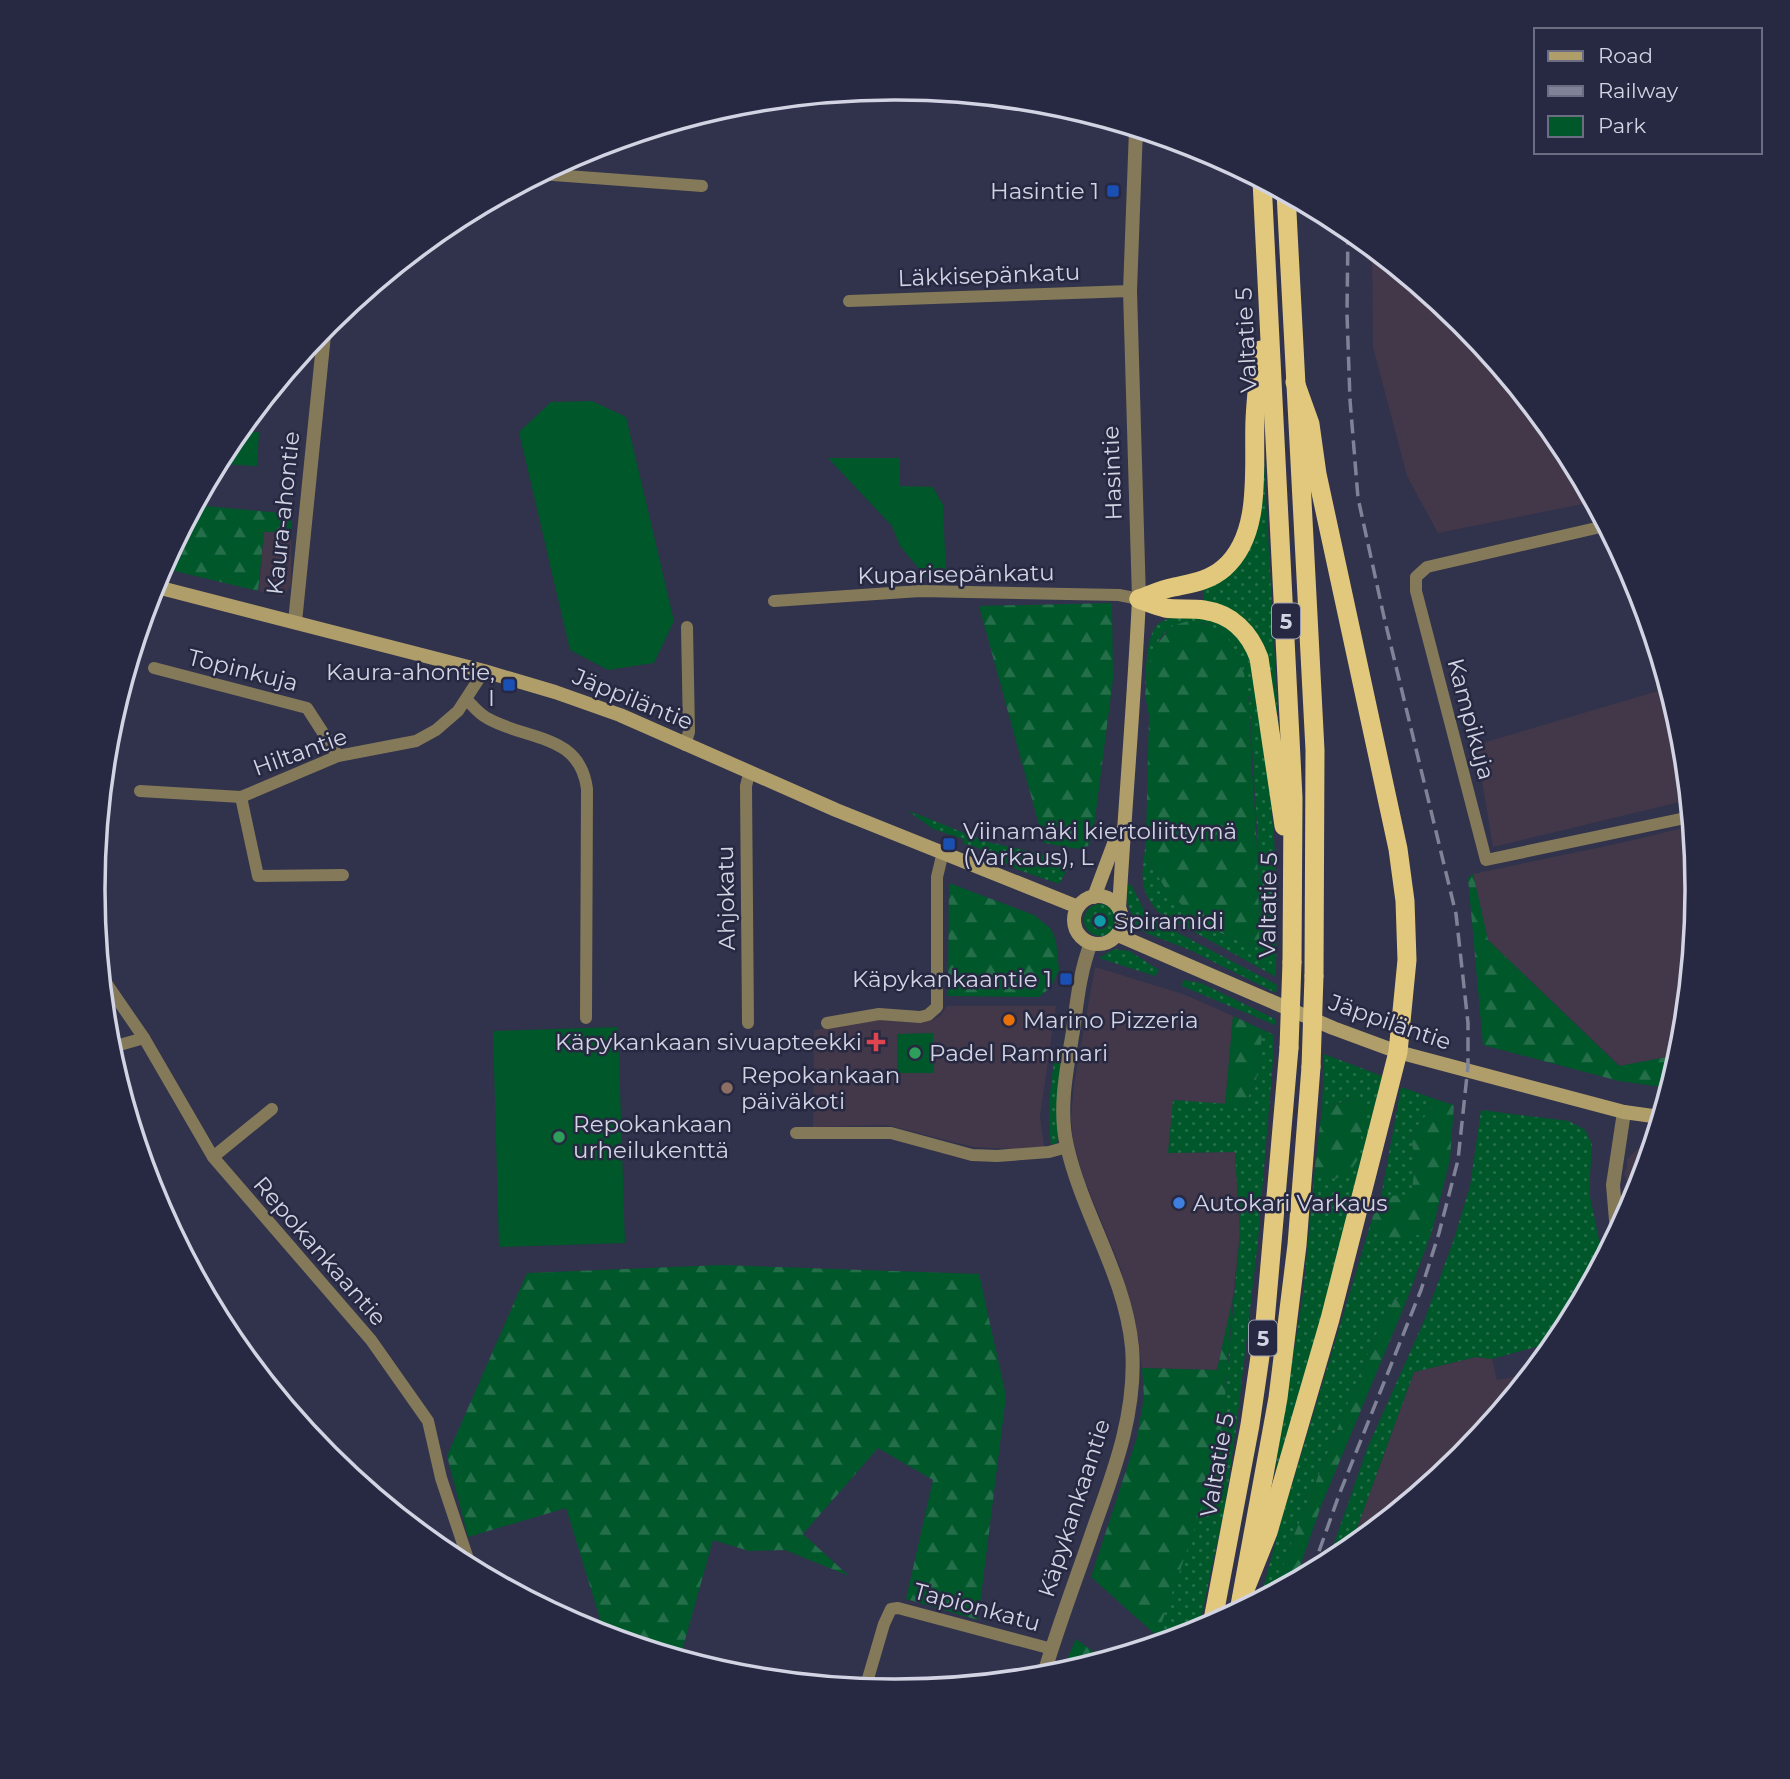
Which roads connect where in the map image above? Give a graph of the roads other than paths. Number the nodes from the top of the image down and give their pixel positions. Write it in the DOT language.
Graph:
graph roads {
  1 [pos="1136,138"];
  2 [pos="559,175"];
  3 [pos="702,186"];
  4 [pos="1263,191"];
  5 [pos="1287,204"];
  6 [pos="1267,281"];
  7 [pos="1130,291"];
  8 [pos="849,301"];
  9 [pos="324,345"];
  10 [pos="1295,382"];
  11 [pos="1597,528"];
  12 [pos="164,589"];
  13 [pos="1139,599"];
  14 [pos="774,601"];
  15 [pos="295,622"];
  16 [pos="687,627"];
  17 [pos="154,668"];
  18 [pos="484,671"];
  19 [pos="467,700"];
  20 [pos="685,745"];
  21 [pos="338,756"];
  22 [pos="750,774"];
  23 [pos="140,791"];
  24 [pos="241,797"];
  25 [pos="1124,815"];
  26 [pos="1681,819"];
  27 [pos="943,852"];
  28 [pos="343,875"];
  29 [pos="1293,876"];
  30 [pos="1094,897"];
  31 [pos="1078,907"];
  32 [pos="1119,909"];
  33 [pos="1118,934"];
  34 [pos="1091,943"];
  35 [pos="112,991"];
  36 [pos="586,1018"];
  37 [pos="748,1023"];
  38 [pos="827,1023"];
  39 [pos="144,1038"];
  40 [pos="120,1045"];
  41 [pos="1398,1052"];
  42 [pos="272,1109"];
  43 [pos="1624,1112"];
  44 [pos="1651,1116"];
  45 [pos="796,1133"];
  46 [pos="1067,1147"];
  47 [pos="212,1157"];
  48 [pos="1614,1216"];
  49 [pos="466,1552"];
  50 [pos="1241,1599"];
  51 [pos="1242,1599"];
  52 [pos="1215,1611"];
  53 [pos="1052,1649"];
  54 [pos="1047,1664"];
  55 [pos="868,1678"];
  1 -- 7 [label="street, Hasintie"];
  2 -- 3 [label="street"];
  4 -- 6 [label="highway, Valtatie 5 / 5"];
  5 -- 10 [label="highway, Valtatie 5 / 5"];
  6 -- 13 [label="highway"];
  6 -- 29 [label="highway, Valtatie 5 / 5"];
  7 -- 8 [label="street, Läkkisepänkatu"];
  7 -- 13 [label="street, Hasintie"];
  9 -- 15 [label="street, Kaura-ahontie"];
  10 -- 41 [label="highway"];
  10 -- 50 [label="highway, Valtatie 5 / 5, bridge"];
  11 -- 26 [label="street, Kampikuja"];
  12 -- 15 [label="main road, Jäppiläntie"];
  13 -- 14 [label="street, Kuparisepänkatu"];
  13 -- 25 [label="main road, Hasintie"];
  13 -- 29 [label="highway"];
  15 -- 18 [label="main road, Jäppiläntie"];
  16 -- 20 [label="street"];
  17 -- 21 [label="street, Topinkuja"];
  18 -- 19 [label="street, Hiltantie"];
  18 -- 20 [label="main road, Jäppiläntie"];
  19 -- 21 [label="street, Hiltantie"];
  19 -- 36 [label="street"];
  20 -- 22 [label="main road, Jäppiläntie"];
  21 -- 24 [label="street, Hiltantie"];
  22 -- 27 [label="main road, Jäppiläntie"];
  22 -- 37 [label="street, Ahjokatu"];
  23 -- 24 [label="street, Hiltantie"];
  24 -- 28 [label="street"];
  25 -- 30 [label="main road, Hasintie"];
  25 -- 32 [label="main road, Hasintie"];
  27 -- 31 [label="main road, Jäppiläntie"];
  27 -- 38 [label="street"];
  29 -- 52 [label="highway, Valtatie 5 / 5, bridge"];
  30 -- 31 [label="main road"];
  30 -- 32 [label="main road"];
  31 -- 34 [label="main road"];
  32 -- 33 [label="main road"];
  33 -- 34 [label="main road"];
  33 -- 41 [label="main road, Jäppiläntie"];
  34 -- 46 [label="street, Käpykankaantie"];
  35 -- 39 [label="street, Repokankaantie"];
  39 -- 40 [label="street"];
  39 -- 47 [label="street, Repokankaantie"];
  41 -- 43 [label="main road, Jäppiläntie"];
  41 -- 51 [label="highway"];
  42 -- 47 [label="street"];
  43 -- 44 [label="main road, Jäppiläntie"];
  43 -- 48 [label="street"];
  45 -- 46 [label="street"];
  46 -- 53 [label="street, Käpykankaantie"];
  47 -- 49 [label="street, Repokankaantie"];
  53 -- 54 [label="street, Käpykankaantie"];
  53 -- 55 [label="street, Tapionkatu"];
}
